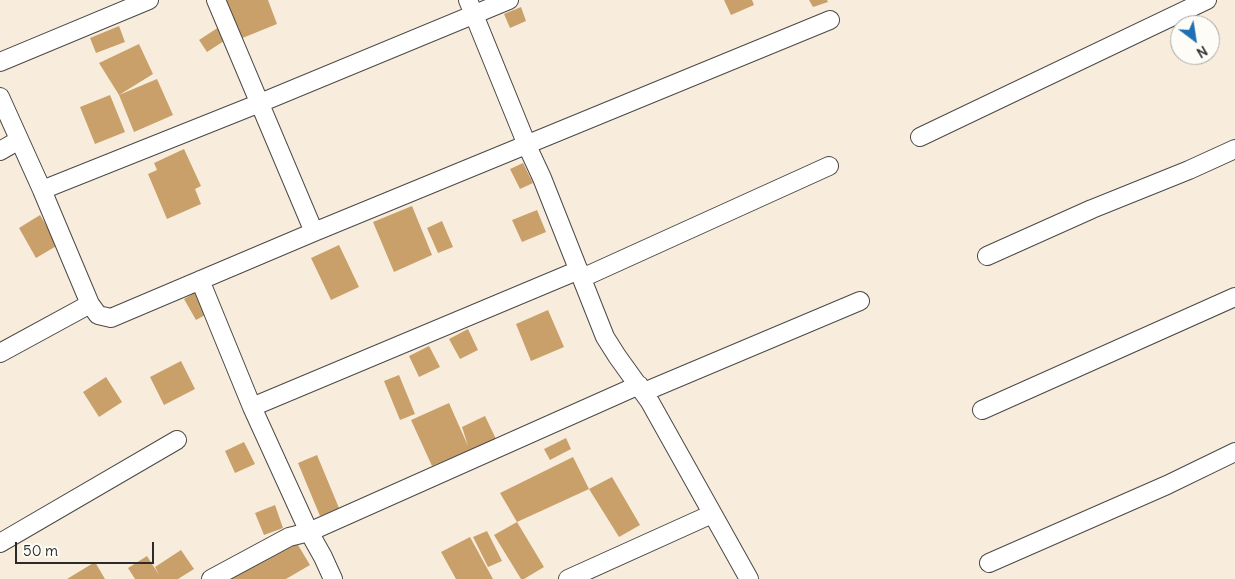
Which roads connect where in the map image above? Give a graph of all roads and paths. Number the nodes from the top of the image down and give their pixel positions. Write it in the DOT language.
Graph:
graph roads {
  1 [pos="149,0"];
  2 [pos="216,0"];
  3 [pos="509,0"];
  4 [pos="1207,0"];
  5 [pos="471,7"];
  6 [pos="830,20"];
  7 [pos="0,62"];
  8 [pos="0,97"];
  9 [pos="260,104"];
  10 [pos="920,137"];
  11 [pos="19,140"];
  12 [pos="527,145"];
  13 [pos="1235,150"];
  14 [pos="0,151"];
  15 [pos="829,166"];
  16 [pos="42,190"];
  17 [pos="314,232"];
  18 [pos="987,256"];
  19 [pos="581,274"];
  20 [pos="200,280"];
  21 [pos="1235,297"];
  22 [pos="860,301"];
  23 [pos="90,304"];
  24 [pos="0,353"];
  25 [pos="641,388"];
  26 [pos="252,407"];
  27 [pos="982,410"];
  28 [pos="177,440"];
  29 [pos="1235,452"];
  30 [pos="712,514"];
  31 [pos="308,532"];
  32 [pos="0,543"];
  33 [pos="989,563"];
  34 [pos="212,579"];
  35 [pos="334,579"];
  36 [pos="568,579"];
  37 [pos="749,579"];
  1 -- 7 [label="street"];
  2 -- 9 [label="street"];
  3 -- 5 [label="street"];
  4 -- 10 [label="street"];
  5 -- 9 [label="street"];
  5 -- 12 [label="street"];
  6 -- 12 [label="street"];
  8 -- 11 [label="street"];
  9 -- 16 [label="street"];
  9 -- 17 [label="street"];
  11 -- 14 [label="street"];
  11 -- 16 [label="street"];
  12 -- 17 [label="street"];
  12 -- 19 [label="street"];
  13 -- 18 [label="street"];
  15 -- 19 [label="street"];
  16 -- 23 [label="street"];
  17 -- 20 [label="street"];
  19 -- 25 [label="street"];
  19 -- 26 [label="street"];
  20 -- 23 [label="street"];
  20 -- 26 [label="street"];
  21 -- 27 [label="street"];
  22 -- 25 [label="street"];
  23 -- 24 [label="street"];
  25 -- 30 [label="street"];
  25 -- 31 [label="street"];
  26 -- 31 [label="street"];
  28 -- 32 [label="street"];
  29 -- 33 [label="street"];
  30 -- 36 [label="street"];
  30 -- 37 [label="street"];
  31 -- 34 [label="street"];
  31 -- 35 [label="street"];
}
